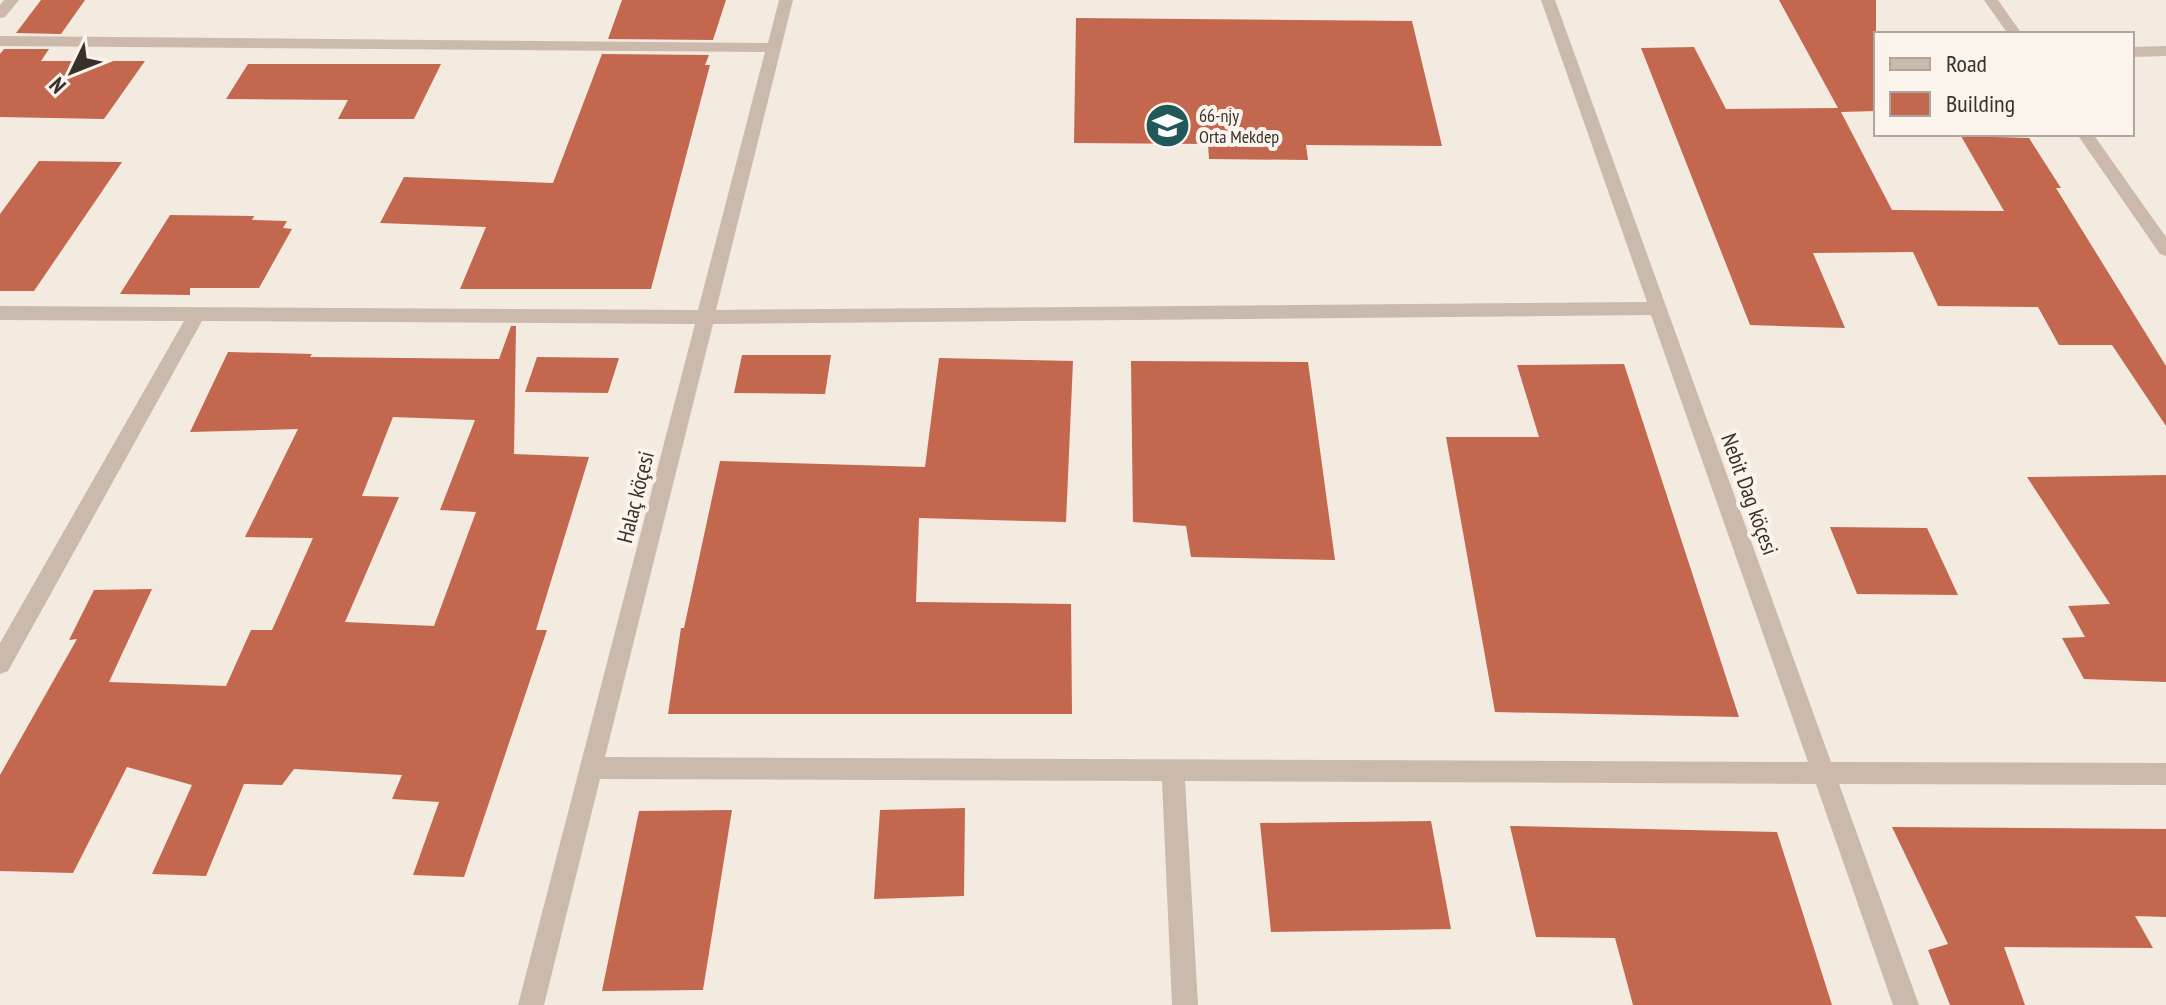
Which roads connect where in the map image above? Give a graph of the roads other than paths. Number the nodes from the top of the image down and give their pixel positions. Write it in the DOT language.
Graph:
graph roads {
  1 [pos="12,0"];
  2 [pos="786,0"];
  3 [pos="1548,0"];
  4 [pos="1991,0"];
  5 [pos="0,14"];
  6 [pos="2014,32"];
  7 [pos="0,41"];
  8 [pos="774,48"];
  9 [pos="2166,51"];
  10 [pos="2134,52"];
  11 [pos="2086,136"];
  12 [pos="2166,250"];
  13 [pos="1658,308"];
  14 [pos="0,313"];
  15 [pos="197,314"];
  16 [pos="706,317"];
  17 [pos="0,664"];
  18 [pos="591,768"];
  19 [pos="1173,769"];
  20 [pos="1823,770"];
  21 [pos="2166,774"];
  22 [pos="531,1005"];
  23 [pos="1185,1005"];
  24 [pos="1906,1005"];
  1 -- 5 [label="street"];
  2 -- 8 [label="street, Halaç köçesi"];
  3 -- 13 [label="street, Nebit Dag köçesi"];
  4 -- 6 [label="street"];
  7 -- 8 [label="street"];
  8 -- 16 [label="street, Halaç köçesi"];
  9 -- 10 [label="street"];
  11 -- 12 [label="street"];
  13 -- 16 [label="street"];
  13 -- 20 [label="street, Nebit Dag köçesi"];
  14 -- 15 [label="street"];
  15 -- 16 [label="street"];
  15 -- 17 [label="street"];
  16 -- 18 [label="street, Halaç köçesi"];
  18 -- 19 [label="street"];
  18 -- 22 [label="street, Halaç köçesi"];
  19 -- 20 [label="street"];
  19 -- 23 [label="street"];
  20 -- 21 [label="street"];
  20 -- 24 [label="street, Nebit Dag köçesi"];
}
